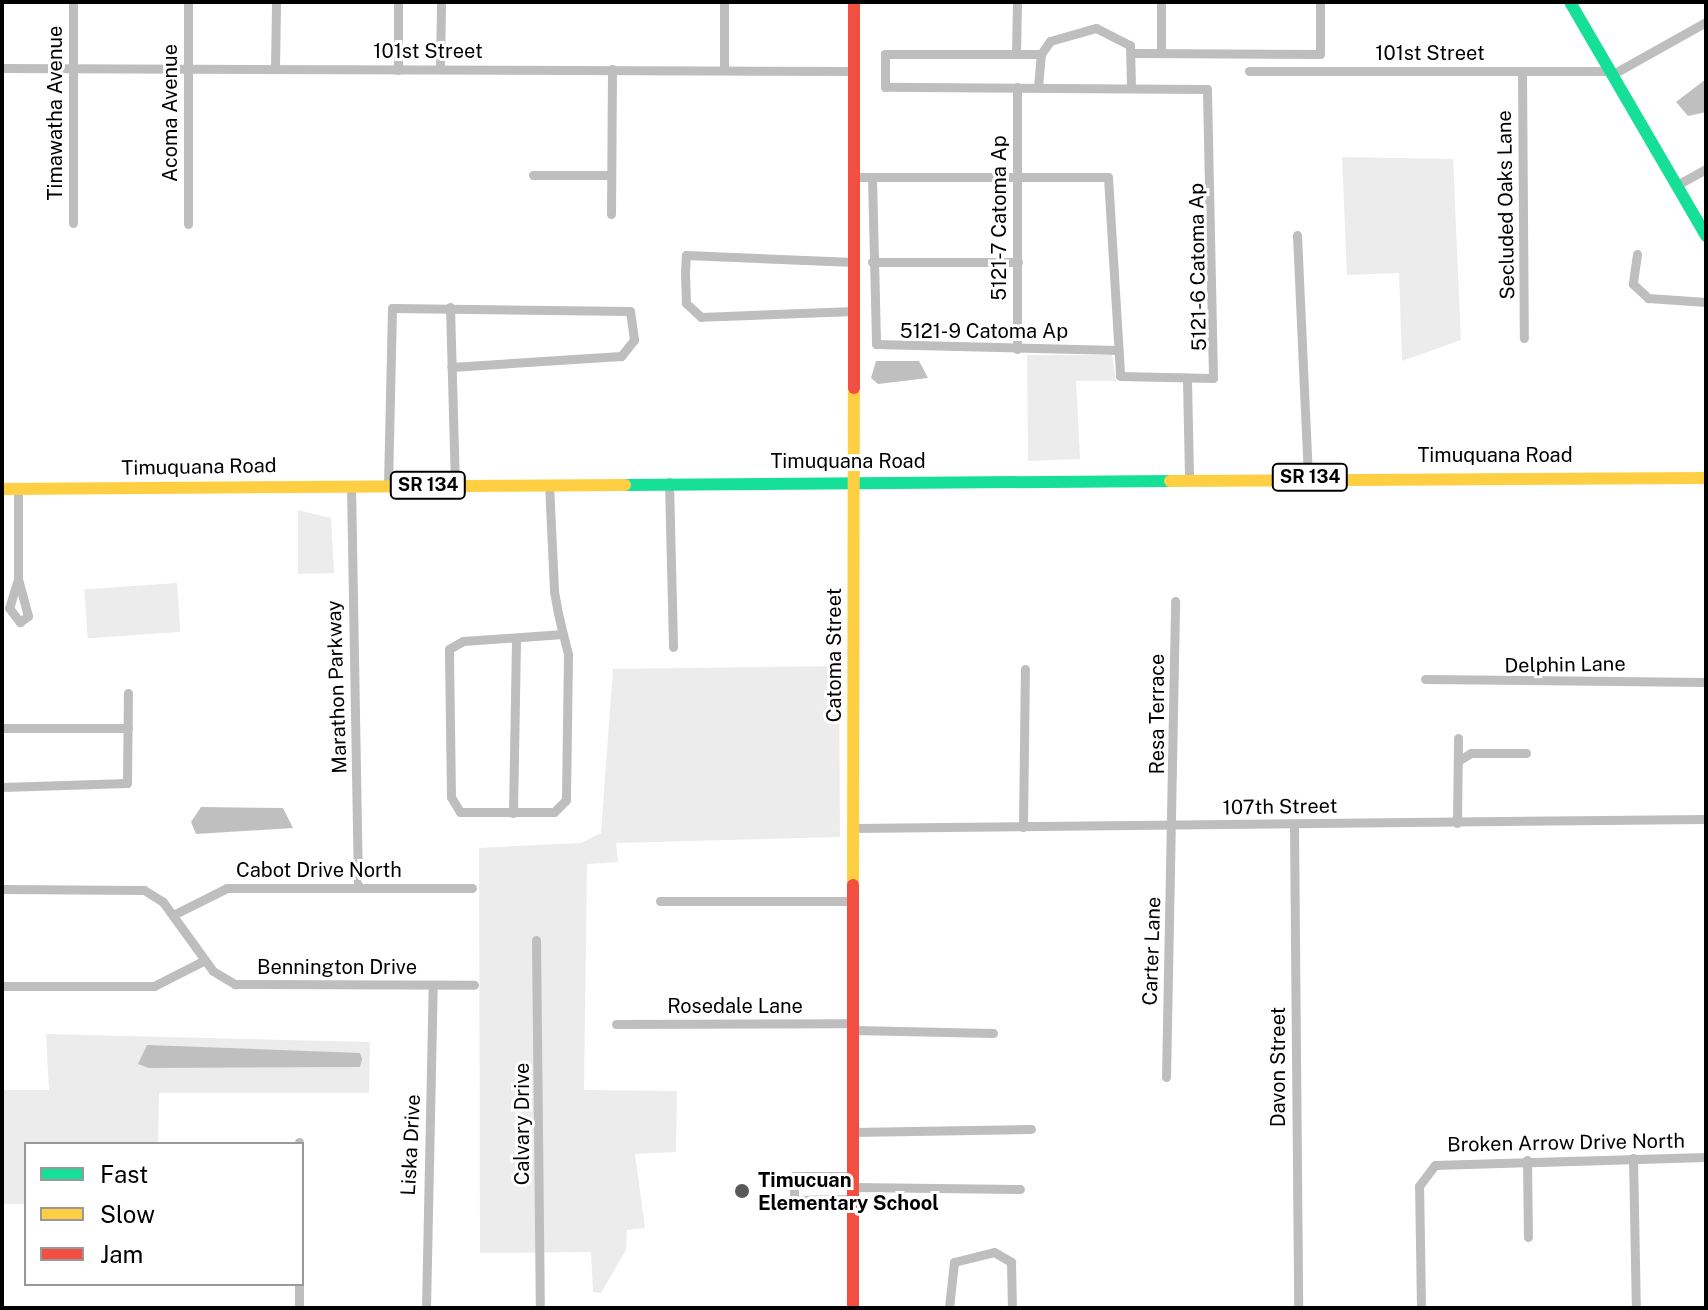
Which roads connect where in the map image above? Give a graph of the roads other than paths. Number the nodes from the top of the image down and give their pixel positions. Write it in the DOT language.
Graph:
graph roads {
  1 [pos="73,2"];
  2 [pos="188,2"];
  3 [pos="276,2"];
  4 [pos="398,2"];
  5 [pos="441,2"];
  6 [pos="724,2"];
  7 [pos="854,2"];
  8 [pos="1017,2"];
  9 [pos="1161,2"];
  10 [pos="1320,2"];
  11 [pos="1570,2"];
  12 [pos="1706,22"];
  13 [pos="1134,53"];
  14 [pos="1161,53"];
  15 [pos="1016,54"];
  16 [pos="1041,54"];
  17 [pos="2,68"];
  18 [pos="74,68"];
  19 [pos="188,69"];
  20 [pos="275,69"];
  21 [pos="440,69"];
  22 [pos="612,69"];
  23 [pos="724,69"];
  24 [pos="398,70"];
  25 [pos="854,71"];
  26 [pos="1249,71"];
  27 [pos="1522,72"];
  28 [pos="1611,72"];
  29 [pos="1017,87"];
  30 [pos="1038,87"];
  31 [pos="1131,87"];
  32 [pos="1706,169"];
  33 [pos="533,175"];
  34 [pos="611,175"];
  35 [pos="854,177"];
  36 [pos="872,177"];
  37 [pos="1019,177"];
  38 [pos="1677,185"];
  39 [pos="611,214"];
  40 [pos="73,223"];
  41 [pos="188,224"];
  42 [pos="1297,235"];
  43 [pos="1706,236"];
  44 [pos="1637,254"];
  45 [pos="854,262"];
  46 [pos="872,262"];
  47 [pos="1018,262"];
  48 [pos="1706,302"];
  49 [pos="450,307"];
  50 [pos="854,311"];
  51 [pos="1524,338"];
  52 [pos="1017,349"];
  53 [pos="1118,350"];
  54 [pos="451,367"];
  55 [pos="1187,380"];
  56 [pos="1702,476"];
  57 [pos="1308,477"];
  58 [pos="1189,479"];
  59 [pos="854,481"];
  60 [pos="669,482"];
  61 [pos="549,484"];
  62 [pos="351,485"];
  63 [pos="388,485"];
  64 [pos="455,485"];
  65 [pos="2,489"];
  66 [pos="18,489"];
  67 [pos="18,579"];
  68 [pos="1175,601"];
  69 [pos="563,634"];
  70 [pos="516,639"];
  71 [pos="673,647"];
  72 [pos="1025,669"];
  73 [pos="1425,679"];
  74 [pos="1706,682"];
  75 [pos="128,693"];
  76 [pos="2,728"];
  77 [pos="128,728"];
  78 [pos="1458,738"];
  79 [pos="1526,753"];
  80 [pos="1458,761"];
  81 [pos="2,787"];
  82 [pos="513,813"];
  83 [pos="1706,819"];
  84 [pos="1457,823"];
  85 [pos="1294,825"];
  86 [pos="1174,826"];
  87 [pos="1023,827"];
  88 [pos="854,828"];
  89 [pos="358,888"];
  90 [pos="472,888"];
  91 [pos="2,889"];
  92 [pos="660,901"];
  93 [pos="853,901"];
  94 [pos="173,915"];
  95 [pos="536,940"];
  96 [pos="205,960"];
  97 [pos="433,985"];
  98 [pos="474,985"];
  99 [pos="2,986"];
  100 [pos="616,1024"];
  101 [pos="853,1027"];
  102 [pos="993,1033"];
  103 [pos="1166,1077"];
  104 [pos="1031,1129"];
  105 [pos="853,1132"];
  106 [pos="1706,1157"];
  107 [pos="1633,1158"];
  108 [pos="1527,1160"];
  109 [pos="853,1187"];
  110 [pos="1020,1189"];
  111 [pos="1528,1237"];
  112 [pos="299,1286"];
  113 [pos="299,1308"];
  114 [pos="426,1308"];
  115 [pos="540,1308"];
  116 [pos="853,1308"];
  117 [pos="949,1308"];
  118 [pos="1012,1308"];
  119 [pos="1298,1308"];
  120 [pos="1421,1308"];
  121 [pos="1636,1308"];
  1 -- 18 [label="street, Timawatha Avenue"];
  2 -- 19 [label="street, Acoma Avenue"];
  3 -- 20 [label="street"];
  4 -- 24 [label="street"];
  5 -- 21 [label="street"];
  6 -- 23 [label="street"];
  7 -- 25 [label="main road, Catoma Street"];
  8 -- 15 [label="street"];
  9 -- 14 [label="street"];
  10 -- 14 [label="street"];
  11 -- 28 [label="main road"];
  12 -- 28 [label="street"];
  13 -- 14 [label="street"];
  13 -- 16 [label="street"];
  13 -- 31 [label="street"];
  15 -- 16 [label="street"];
  15 -- 29 [label="street, 5121-6 Catoma Ap"];
  16 -- 30 [label="street"];
  17 -- 18 [label="street, 101st Street"];
  18 -- 19 [label="street, 101st Street"];
  18 -- 40 [label="street, Timawatha Avenue"];
  19 -- 20 [label="street, 101st Street"];
  19 -- 41 [label="street, Acoma Avenue"];
  20 -- 24 [label="street, 101st Street"];
  21 -- 22 [label="street, 101st Street"];
  21 -- 24 [label="street, 101st Street"];
  22 -- 23 [label="street, 101st Street"];
  22 -- 34 [label="street"];
  23 -- 25 [label="street, 101st Street"];
  25 -- 35 [label="main road, Catoma Street"];
  26 -- 27 [label="street, 101st Street"];
  27 -- 28 [label="street, 101st Street"];
  27 -- 51 [label="street, Secluded Oaks Lane"];
  28 -- 38 [label="main road"];
  29 -- 30 [label="street, 5121-6 Catoma Ap"];
  29 -- 37 [label="street, 5121-7 Catoma Ap"];
  30 -- 31 [label="street, 5121-6 Catoma Ap"];
  31 -- 55 [label="street, 5121-6 Catoma Ap"];
  32 -- 38 [label="street"];
  33 -- 34 [label="street"];
  34 -- 39 [label="street"];
  35 -- 36 [label="street, 5121-6 Catoma Ap"];
  35 -- 45 [label="main road, Catoma Street"];
  36 -- 37 [label="street, 5121-6 Catoma Ap"];
  36 -- 46 [label="street, 5121-9 Catoma Ap"];
  37 -- 47 [label="street, 5121-7 Catoma Ap"];
  37 -- 53 [label="street, 5121-6 Catoma Ap"];
  38 -- 43 [label="main road"];
  42 -- 57 [label="street"];
  44 -- 48 [label="street"];
  45 -- 50 [label="main road, Catoma Street"];
  45 -- 50 [label="street"];
  46 -- 47 [label="street"];
  46 -- 52 [label="street, 5121-9 Catoma Ap"];
  47 -- 52 [label="street, 5121-7 Catoma Ap"];
  49 -- 54 [label="street"];
  49 -- 54 [label="street"];
  49 -- 63 [label="street"];
  50 -- 59 [label="main road, Catoma Street"];
  52 -- 53 [label="street, 5121-9 Catoma Ap"];
  53 -- 55 [label="street, 5121-6 Catoma Ap"];
  54 -- 64 [label="street"];
  55 -- 58 [label="street"];
  56 -- 57 [label="main road, Timuquana Road / SR 134"];
  57 -- 58 [label="main road, Timuquana Road / SR 134"];
  58 -- 59 [label="main road, Timuquana Road / SR 134"];
  59 -- 60 [label="main road, Timuquana Road / SR 134"];
  59 -- 88 [label="main road, Catoma Street"];
  60 -- 61 [label="main road, Timuquana Road / SR 134"];
  60 -- 71 [label="street"];
  61 -- 64 [label="main road, Timuquana Road / SR 134"];
  61 -- 69 [label="street"];
  62 -- 63 [label="main road, Timuquana Road / SR 134"];
  62 -- 66 [label="main road, Timuquana Road / SR 134"];
  62 -- 89 [label="street, Marathon Parkway"];
  63 -- 64 [label="main road, Timuquana Road / SR 134"];
  65 -- 66 [label="main road, Timuquana Road / SR 134"];
  66 -- 67 [label="street"];
  68 -- 86 [label="street, Resa Terrace"];
  69 -- 70 [label="street"];
  69 -- 82 [label="street"];
  70 -- 82 [label="street"];
  70 -- 82 [label="street"];
  72 -- 87 [label="street"];
  73 -- 74 [label="street, Delphin Lane"];
  75 -- 77 [label="street"];
  76 -- 77 [label="street"];
  77 -- 81 [label="street"];
  78 -- 80 [label="street"];
  79 -- 80 [label="street"];
  80 -- 84 [label="street"];
  83 -- 84 [label="street, 107th Street"];
  84 -- 85 [label="street, 107th Street"];
  85 -- 86 [label="street, 107th Street"];
  85 -- 119 [label="street, Davon Street"];
  86 -- 87 [label="street, 107th Street"];
  86 -- 103 [label="street, Carter Lane"];
  87 -- 88 [label="street, 107th Street"];
  88 -- 93 [label="main road, Catoma Street"];
  89 -- 90 [label="street, Cabot Drive North"];
  89 -- 94 [label="street, Cabot Drive North"];
  91 -- 94 [label="street, Bennington Drive"];
  92 -- 93 [label="street"];
  93 -- 101 [label="main road, Catoma Street"];
  94 -- 96 [label="street, Bennington Drive"];
  95 -- 115 [label="street, Calvary Drive"];
  96 -- 97 [label="street, Bennington Drive"];
  96 -- 99 [label="street"];
  97 -- 98 [label="street, Bennington Drive"];
  97 -- 114 [label="street, Liska Drive"];
  100 -- 101 [label="street, Rosedale Lane"];
  101 -- 102 [label="street, Rosedale Lane"];
  101 -- 105 [label="main road, Catoma Street"];
  104 -- 105 [label="street"];
  105 -- 109 [label="main road, Catoma Street"];
  106 -- 107 [label="street, Broken Arrow Drive North"];
  107 -- 108 [label="street, Broken Arrow Drive North"];
  107 -- 121 [label="street"];
  108 -- 111 [label="street"];
  108 -- 120 [label="street, Broken Arrow Drive North"];
  109 -- 109 [label="street"];
  109 -- 110 [label="street"];
  109 -- 116 [label="main road, Catoma Street"];
  112 -- 113 [label="street"];
  117 -- 118 [label="street"];
}
